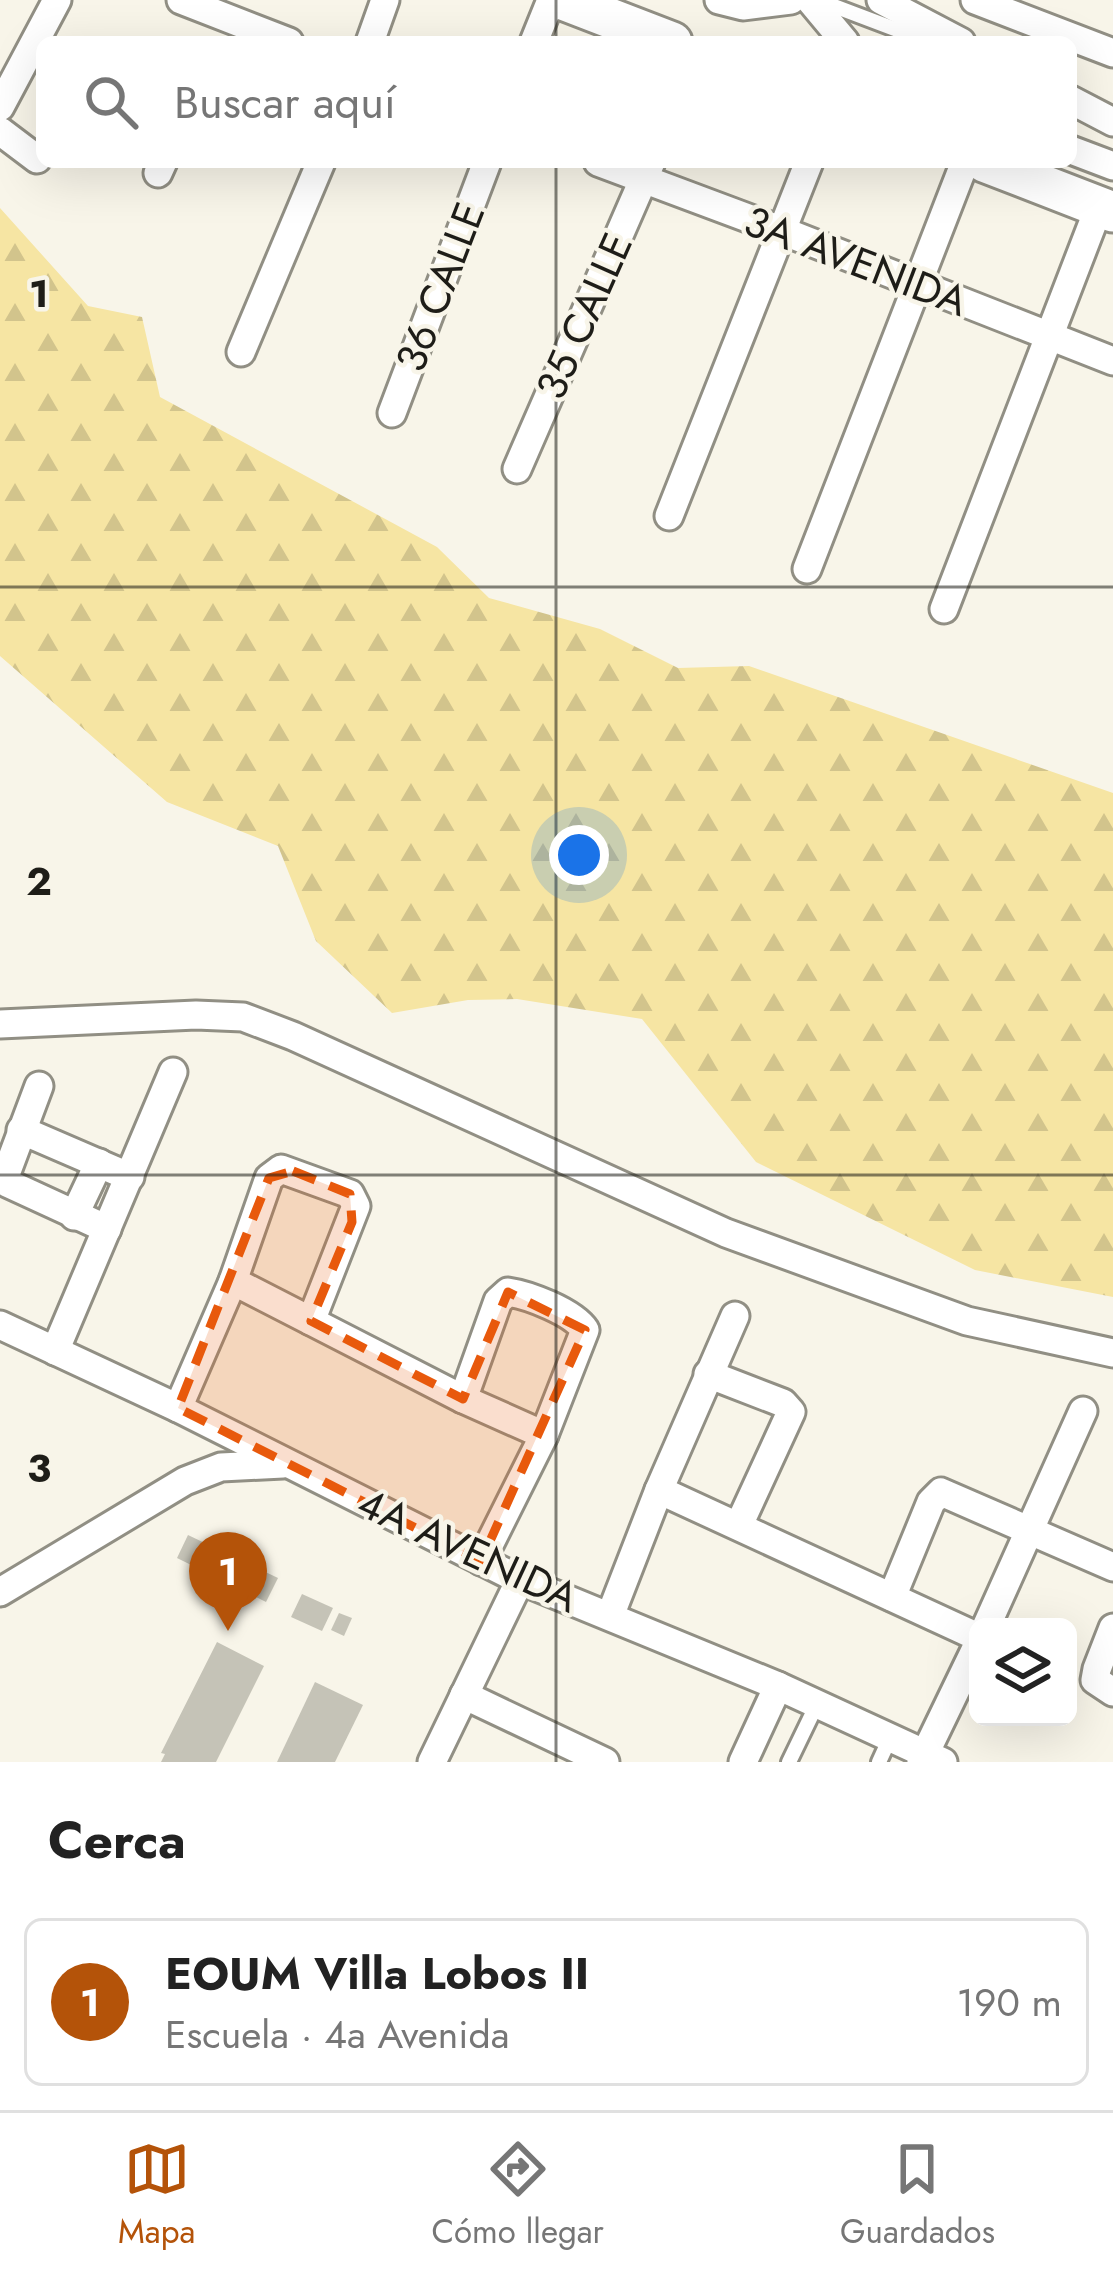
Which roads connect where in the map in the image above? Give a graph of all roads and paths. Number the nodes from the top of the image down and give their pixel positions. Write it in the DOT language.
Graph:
graph roads {
  1 [pos="57,0"];
  2 [pos="181,0"];
  3 [pos="385,0"];
  4 [pos="551,0"];
  5 [pos="563,0"];
  6 [pos="719,0"];
  7 [pos="790,0"];
  8 [pos="814,0"];
  9 [pos="881,0"];
  10 [pos="975,0"];
  11 [pos="219,19"];
  12 [pos="38,36"];
  13 [pos="271,36"];
  14 [pos="372,36"];
  15 [pos="536,36"];
  16 [pos="656,36"];
  17 [pos="841,36"];
  18 [pos="913,36"];
  19 [pos="950,36"];
  20 [pos="1069,36"];
  21 [pos="36,39"];
  22 [pos="1077,39"];
  23 [pos="1113,53"];
  24 [pos="1077,100"];
  25 [pos="1077,101"];
  26 [pos="0,107"];
  27 [pos="1113,111"];
  28 [pos="1113,122"];
  29 [pos="0,131"];
  30 [pos="1077,152"];
  31 [pos="36,158"];
  32 [pos="1113,166"];
  33 [pos="318,168"];
  34 [pos="485,168"];
  35 [pos="806,168"];
  36 [pos="963,168"];
  37 [pos="1000,168"];
  38 [pos="647,171"];
  39 [pos="1106,209"];
  40 [pos="780,230"];
  41 [pos="916,285"];
  42 [pos="1050,337"];
  43 [pos="241,352"];
  44 [pos="1113,361"];
  45 [pos="392,413"];
  46 [pos="517,469"];
  47 [pos="668,516"];
  48 [pos="806,569"];
  49 [pos="944,609"];
  50 [pos="0,1024"];
  51 [pos="173,1072"];
  52 [pos="39,1086"];
  53 [pos="22,1130"];
  54 [pos="99,1163"];
  55 [pos="130,1177"];
  56 [pos="74,1216"];
  57 [pos="107,1229"];
  58 [pos="232,1281"];
  59 [pos="735,1316"];
  60 [pos="311,1321"];
  61 [pos="0,1325"];
  62 [pos="55,1352"];
  63 [pos="1113,1353"];
  64 [pos="708,1374"];
  65 [pos="463,1399"];
  66 [pos="178,1408"];
  67 [pos="1083,1411"];
  68 [pos="544,1435"];
  69 [pos="287,1464"];
  70 [pos="659,1490"];
  71 [pos="739,1525"];
  72 [pos="1029,1529"];
  73 [pos="482,1561"];
  74 [pos="1113,1567"];
  75 [pos="520,1580"];
  76 [pos="0,1592"];
  77 [pos="892,1597"];
  78 [pos="610,1616"];
  79 [pos="990,1618"];
  80 [pos="1113,1628"];
  81 [pos="969,1636"];
  82 [pos="969,1662"];
  83 [pos="778,1686"];
  84 [pos="1113,1692"];
  85 [pos="464,1695"];
  86 [pos="817,1704"];
  87 [pos="884,1750"];
  88 [pos="929,1759"];
  89 [pos="432,1762"];
  90 [pos="605,1762"];
  91 [pos="742,1762"];
  92 [pos="789,1762"];
  1 -- 12 [label="street"];
  2 -- 11 [label="street"];
  3 -- 14 [label="street"];
  4 -- 15 [label="street"];
  5 -- 16 [label="main road"];
  6 -- 7 [label="street"];
  8 -- 17 [label="street"];
  8 -- 18 [label="lane"];
  9 -- 19 [label="street"];
  10 -- 20 [label="street"];
  11 -- 13 [label="street"];
  21 -- 26 [label="street"];
  22 -- 23 [label="street"];
  24 -- 27 [label="lane"];
  25 -- 28 [label="street"];
  29 -- 31 [label="street"];
  30 -- 32 [label="street"];
  33 -- 43 [label="street"];
  34 -- 45 [label="street, 36 CALLE"];
  35 -- 40 [label="street"];
  36 -- 41 [label="street"];
  37 -- 39 [label="main road"];
  38 -- 40 [label="street, 3A AVENIDA"];
  38 -- 46 [label="street, 35 CALLE"];
  39 -- 42 [label="street"];
  40 -- 41 [label="street, 3A AVENIDA"];
  40 -- 47 [label="street"];
  41 -- 42 [label="street, 3A AVENIDA"];
  41 -- 48 [label="street"];
  42 -- 44 [label="street, 3A AVENIDA"];
  42 -- 49 [label="street"];
  50 -- 63 [label="street"];
  51 -- 55 [label="street"];
  52 -- 53 [label="street"];
  53 -- 54 [label="street"];
  53 -- 56 [label="street"];
  54 -- 55 [label="street"];
  54 -- 56 [label="street"];
  55 -- 57 [label="street"];
  56 -- 57 [label="street"];
  57 -- 62 [label="street"];
  58 -- 60 [label="street"];
  58 -- 60 [label="street"];
  58 -- 66 [label="street"];
  59 -- 64 [label="street"];
  60 -- 65 [label="street"];
  61 -- 62 [label="street, 4A AVENIDA"];
  62 -- 66 [label="street, 4A AVENIDA"];
  64 -- 70 [label="street"];
  64 -- 71 [label="street"];
  65 -- 68 [label="street"];
  65 -- 68 [label="street"];
  66 -- 69 [label="street, 4A AVENIDA"];
  67 -- 72 [label="street"];
  68 -- 73 [label="street"];
  69 -- 73 [label="street, 4A AVENIDA"];
  69 -- 76 [label="street"];
  70 -- 71 [label="street"];
  70 -- 78 [label="street"];
  71 -- 77 [label="street"];
  72 -- 74 [label="street"];
  72 -- 77 [label="street"];
  72 -- 79 [label="street"];
  73 -- 75 [label="street, 4A AVENIDA"];
  75 -- 78 [label="street, 4A AVENIDA"];
  75 -- 85 [label="street"];
  77 -- 81 [label="street"];
  78 -- 83 [label="street, 4A AVENIDA"];
  80 -- 84 [label="street"];
  82 -- 88 [label="street"];
  83 -- 86 [label="street, 4A AVENIDA"];
  83 -- 91 [label="street"];
  85 -- 89 [label="street"];
  85 -- 90 [label="street"];
  86 -- 87 [label="street, 4A AVENIDA"];
  86 -- 92 [label="lane"];
  87 -- 88 [label="street, 4A AVENIDA"];
}
